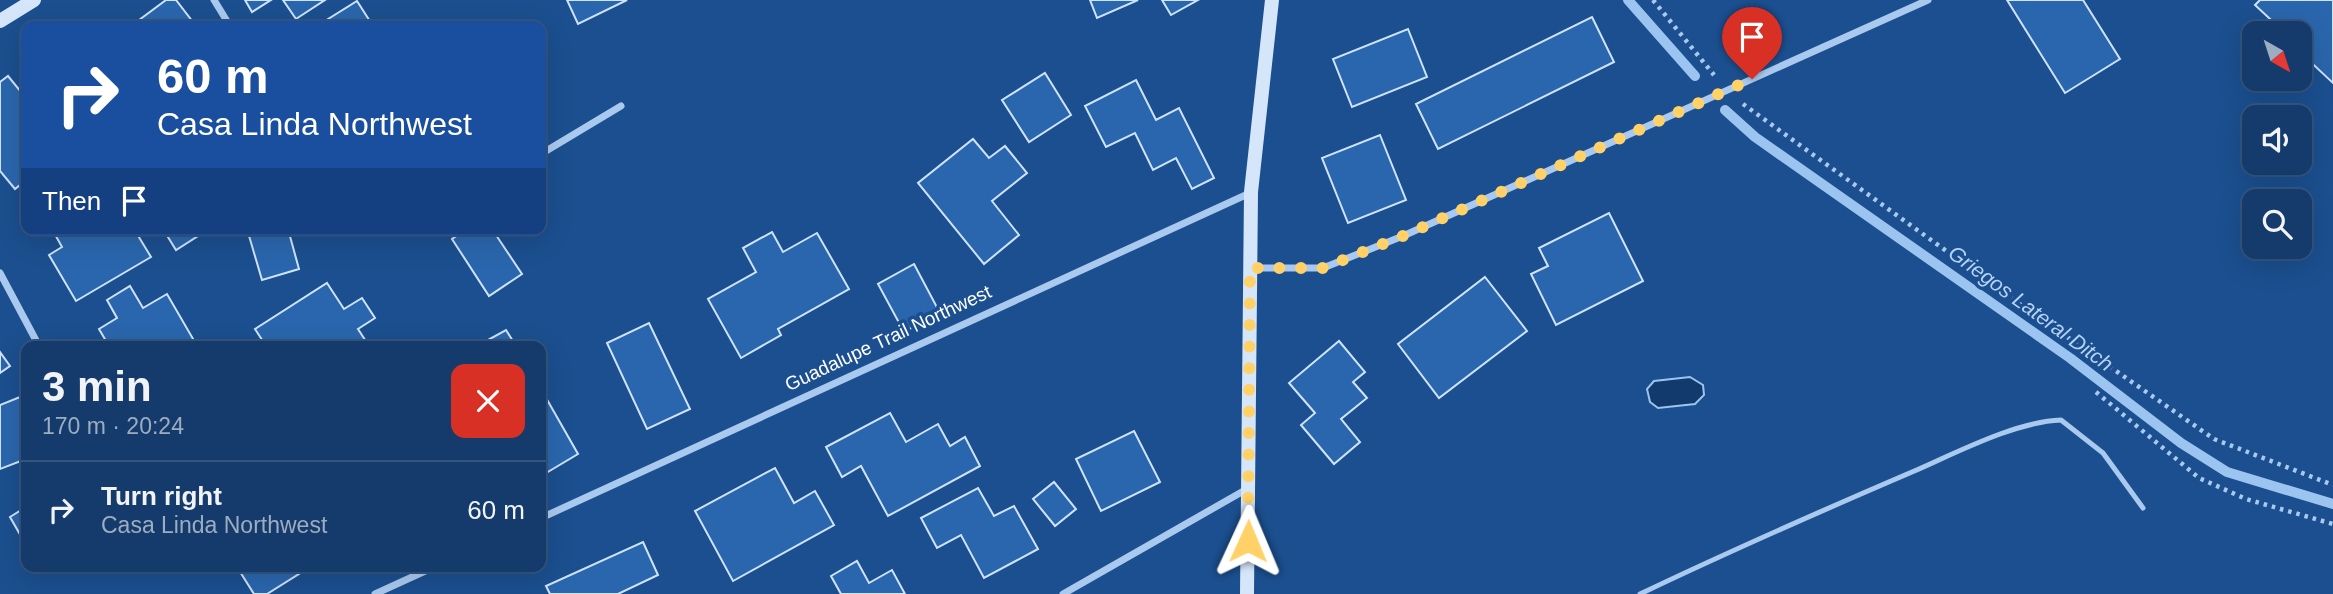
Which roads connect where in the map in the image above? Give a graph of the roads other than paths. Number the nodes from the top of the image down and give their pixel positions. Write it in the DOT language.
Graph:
graph roads {
  1 [pos="34,0"];
  2 [pos="214,0"];
  3 [pos="1272,0"];
  4 [pos="1928,0"];
  5 [pos="0,21"];
  6 [pos="227,21"];
  7 [pos="621,106"];
  8 [pos="546,150"];
  9 [pos="1251,192"];
  10 [pos="1250,268"];
  11 [pos="0,273"];
  12 [pos="36,341"];
  13 [pos="1248,488"];
  14 [pos="2143,508"];
  15 [pos="546,516"];
  16 [pos="423,572"];
  17 [pos="375,594"];
  18 [pos="1063,594"];
  19 [pos="1247,594"];
  20 [pos="1640,594"];
  1 -- 5 [label="street"];
  2 -- 6 [label="street"];
  3 -- 9 [label="street"];
  4 -- 10 [label="street"];
  7 -- 8 [label="street"];
  9 -- 10 [label="street"];
  9 -- 15 [label="street, Guadalupe Trail Northwest"];
  10 -- 13 [label="street"];
  11 -- 12 [label="street"];
  13 -- 18 [label="street"];
  13 -- 19 [label="street"];
  14 -- 20 [label="lane"];
  16 -- 17 [label="street"];
}
